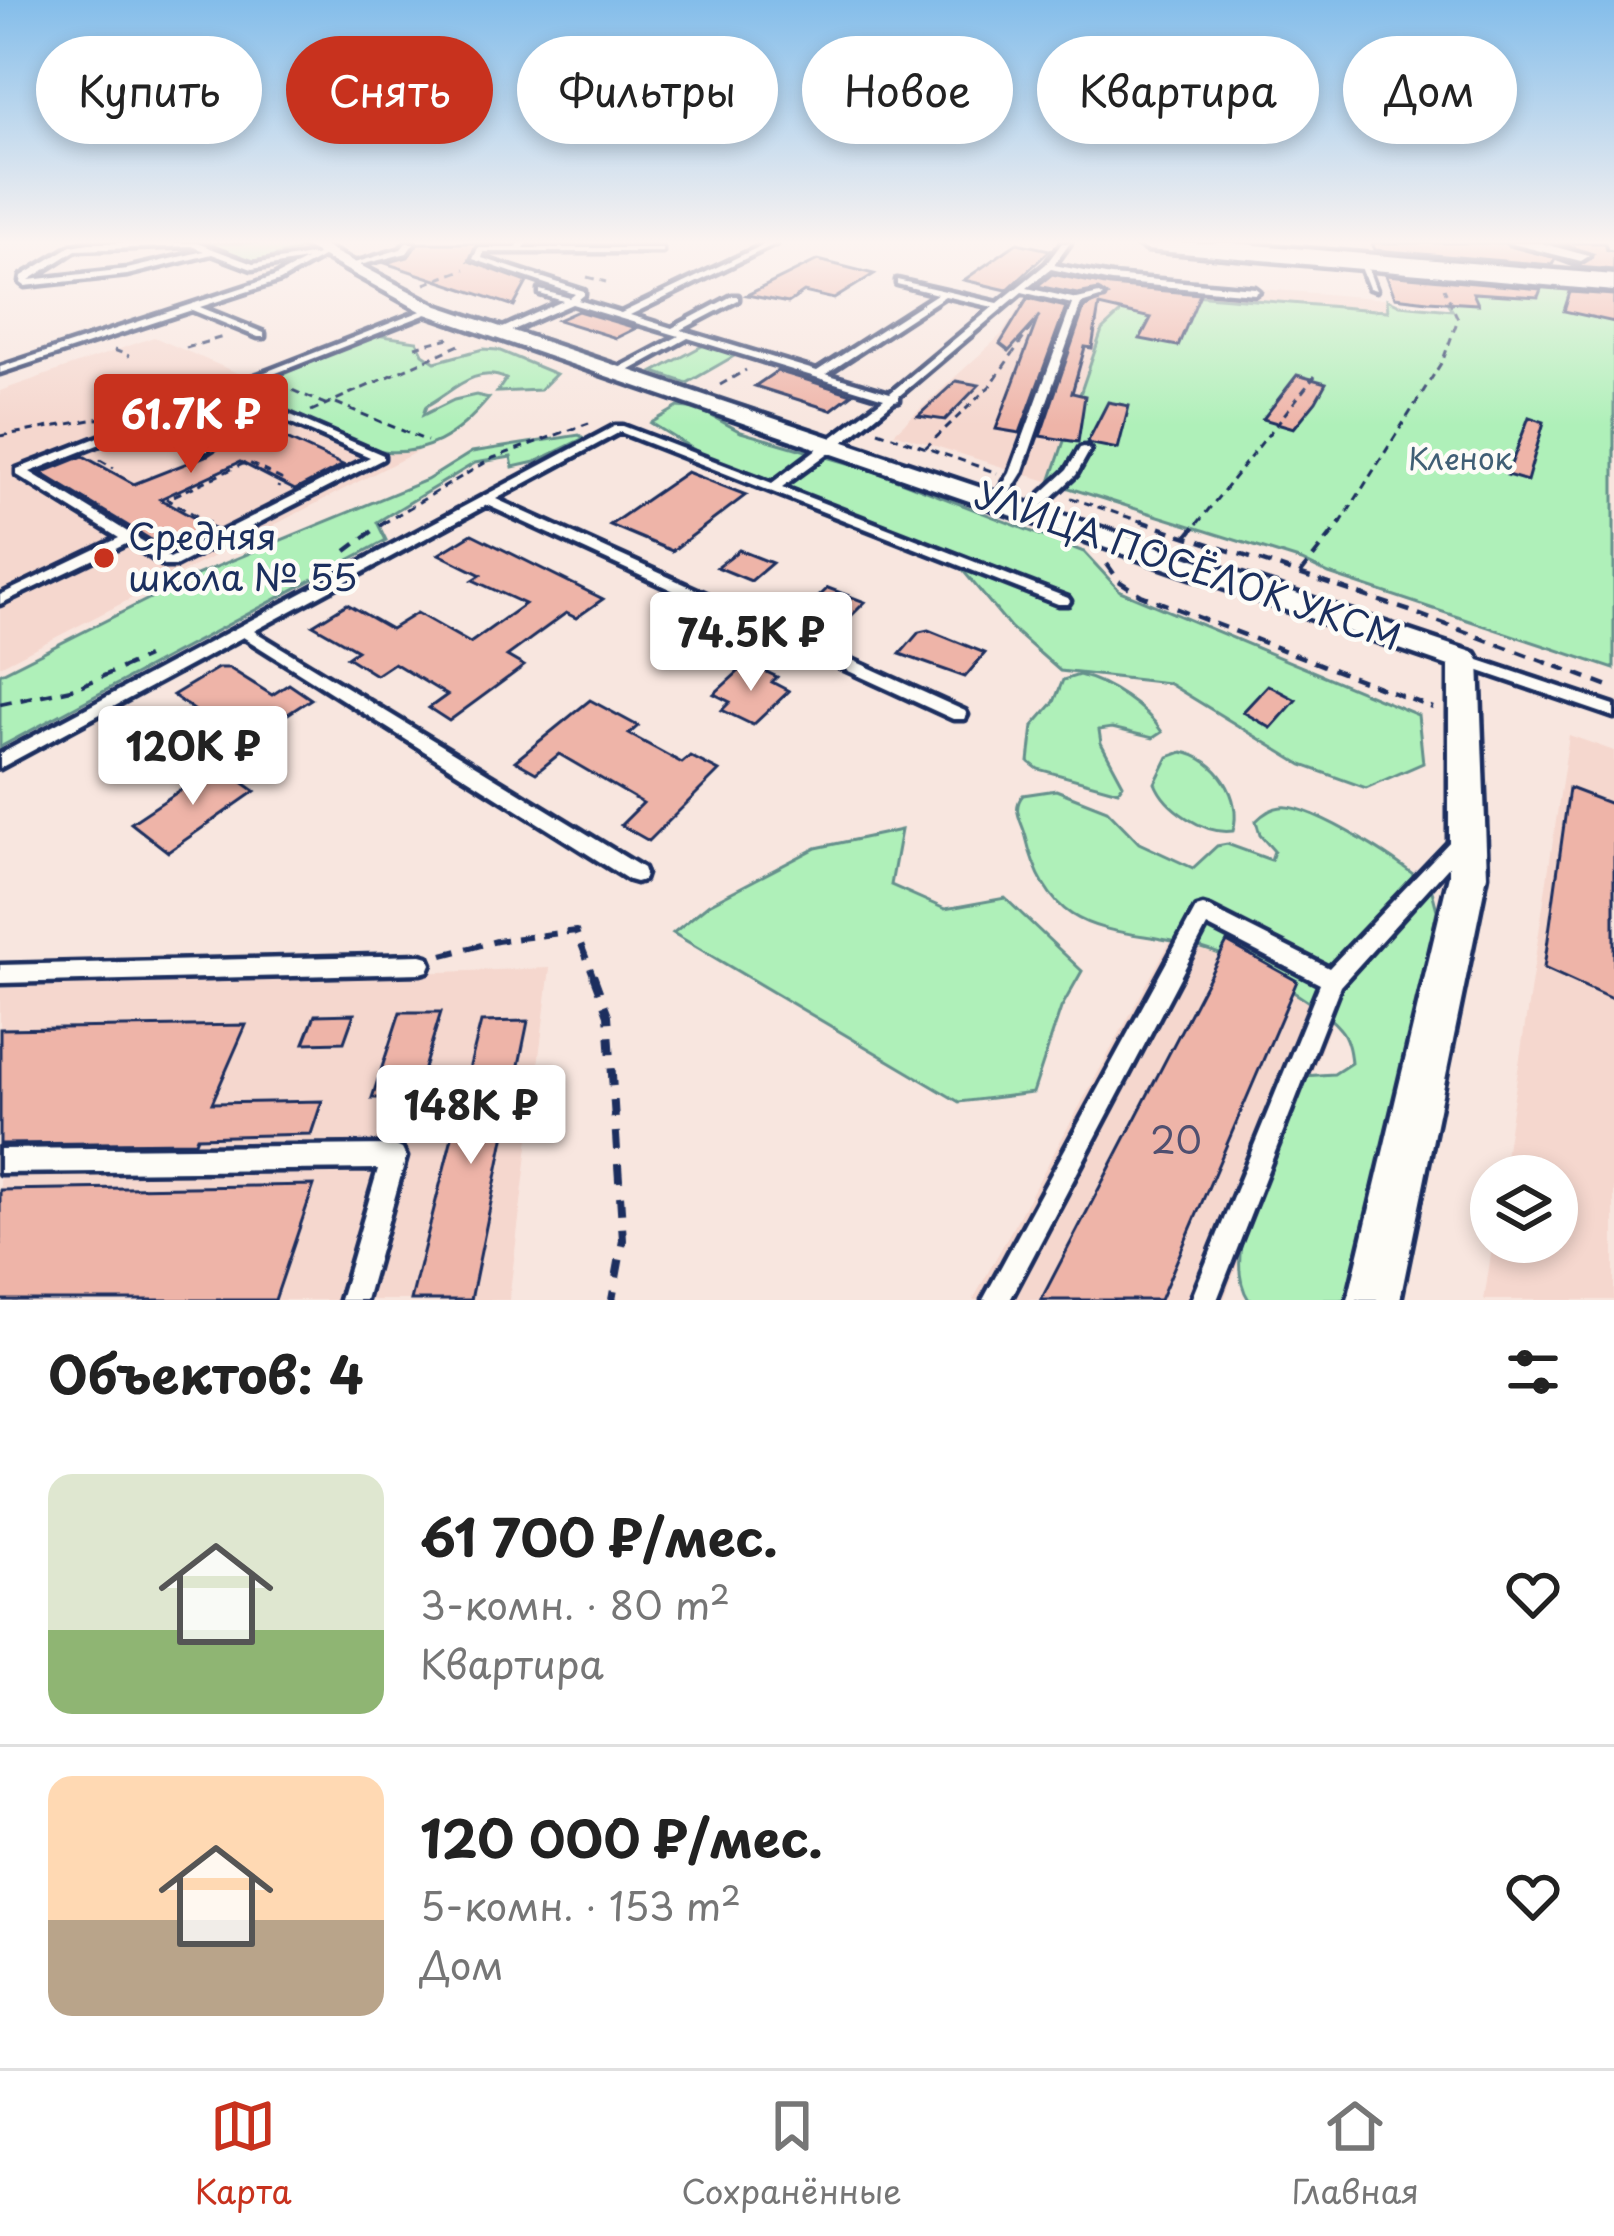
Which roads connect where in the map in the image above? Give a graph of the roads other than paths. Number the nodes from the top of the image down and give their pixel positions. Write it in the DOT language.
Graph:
graph roads {
  1 [pos="205,304"];
  2 [pos="421,304"];
  3 [pos="563,304"];
  4 [pos="580,304"];
  5 [pos="648,304"];
  6 [pos="724,304"];
  7 [pos="928,304"];
  8 [pos="991,304"];
  9 [pos="1004,304"];
  10 [pos="1076,304"];
  11 [pos="1001,306"];
  12 [pos="192,308"];
  13 [pos="433,310"];
  14 [pos="622,316"];
  15 [pos="484,330"];
  16 [pos="672,331"];
  17 [pos="261,334"];
  18 [pos="687,335"];
  19 [pos="0,370"];
  20 [pos="617,373"];
  21 [pos="818,375"];
  22 [pos="224,390"];
  23 [pos="895,398"];
  24 [pos="148,421"];
  25 [pos="836,446"];
  26 [pos="204,449"];
  27 [pos="1084,450"];
  28 [pos="773,488"];
  29 [pos="487,500"];
  30 [pos="998,502"];
  31 [pos="1029,512"];
  32 [pos="129,538"];
  33 [pos="0,600"];
  34 [pos="1063,601"];
  35 [pos="243,631"];
  36 [pos="1464,661"];
  37 [pos="1614,711"];
  38 [pos="959,715"];
  39 [pos="0,762"];
  40 [pos="1465,837"];
  41 [pos="636,874"];
  42 [pos="422,964"];
  43 [pos="0,974"];
  44 [pos="1332,980"];
  45 [pos="0,1161"];
  46 [pos="353,1300"];
  47 [pos="996,1300"];
  48 [pos="1204,1300"];
  49 [pos="1374,1300"];
  1 -- 12 [label="lane"];
  2 -- 13 [label="street, УЛИЦА ПОСЁЛОК УКСМ"];
  3 -- 15 [label="lane"];
  4 -- 14 [label="lane"];
  5 -- 14 [label="lane"];
  6 -- 16 [label="lane"];
  7 -- 21 [label="lane"];
  8 -- 11 [label="lane"];
  9 -- 11 [label="lane"];
  10 -- 30 [label="lane"];
  11 -- 23 [label="lane"];
  12 -- 17 [label="lane"];
  12 -- 19 [label="lane"];
  13 -- 15 [label="street, УЛИЦА ПОСЁЛОК УКСМ"];
  13 -- 22 [label="lane"];
  14 -- 16 [label="lane"];
  15 -- 20 [label="street, УЛИЦА ПОСЁЛОК УКСМ"];
  16 -- 18 [label="lane"];
  18 -- 20 [label="lane"];
  18 -- 21 [label="lane"];
  20 -- 25 [label="street, УЛИЦА ПОСЁЛОК УКСМ"];
  21 -- 23 [label="lane"];
  22 -- 24 [label="lane"];
  22 -- 32 [label="lane"];
  23 -- 25 [label="lane"];
  24 -- 26 [label="lane"];
  24 -- 32 [label="lane"];
  25 -- 28 [label="lane"];
  25 -- 30 [label="street, УЛИЦА ПОСЁЛОК УКСМ"];
  27 -- 31 [label="lane"];
  28 -- 29 [label="lane"];
  28 -- 34 [label="lane"];
  29 -- 35 [label="lane"];
  29 -- 38 [label="lane"];
  30 -- 31 [label="street, УЛИЦА ПОСЁЛОК УКСМ"];
  31 -- 36 [label="street, УЛИЦА ПОСЁЛОК УКСМ"];
  32 -- 33 [label="lane"];
  35 -- 39 [label="lane"];
  35 -- 41 [label="lane"];
  36 -- 37 [label="lane"];
  36 -- 40 [label="street"];
  40 -- 44 [label="lane"];
  40 -- 49 [label="street"];
  42 -- 43 [label="lane"];
  44 -- 47 [label="lane"];
  44 -- 48 [label="lane"];
  45 -- 46 [label="lane"];
}
